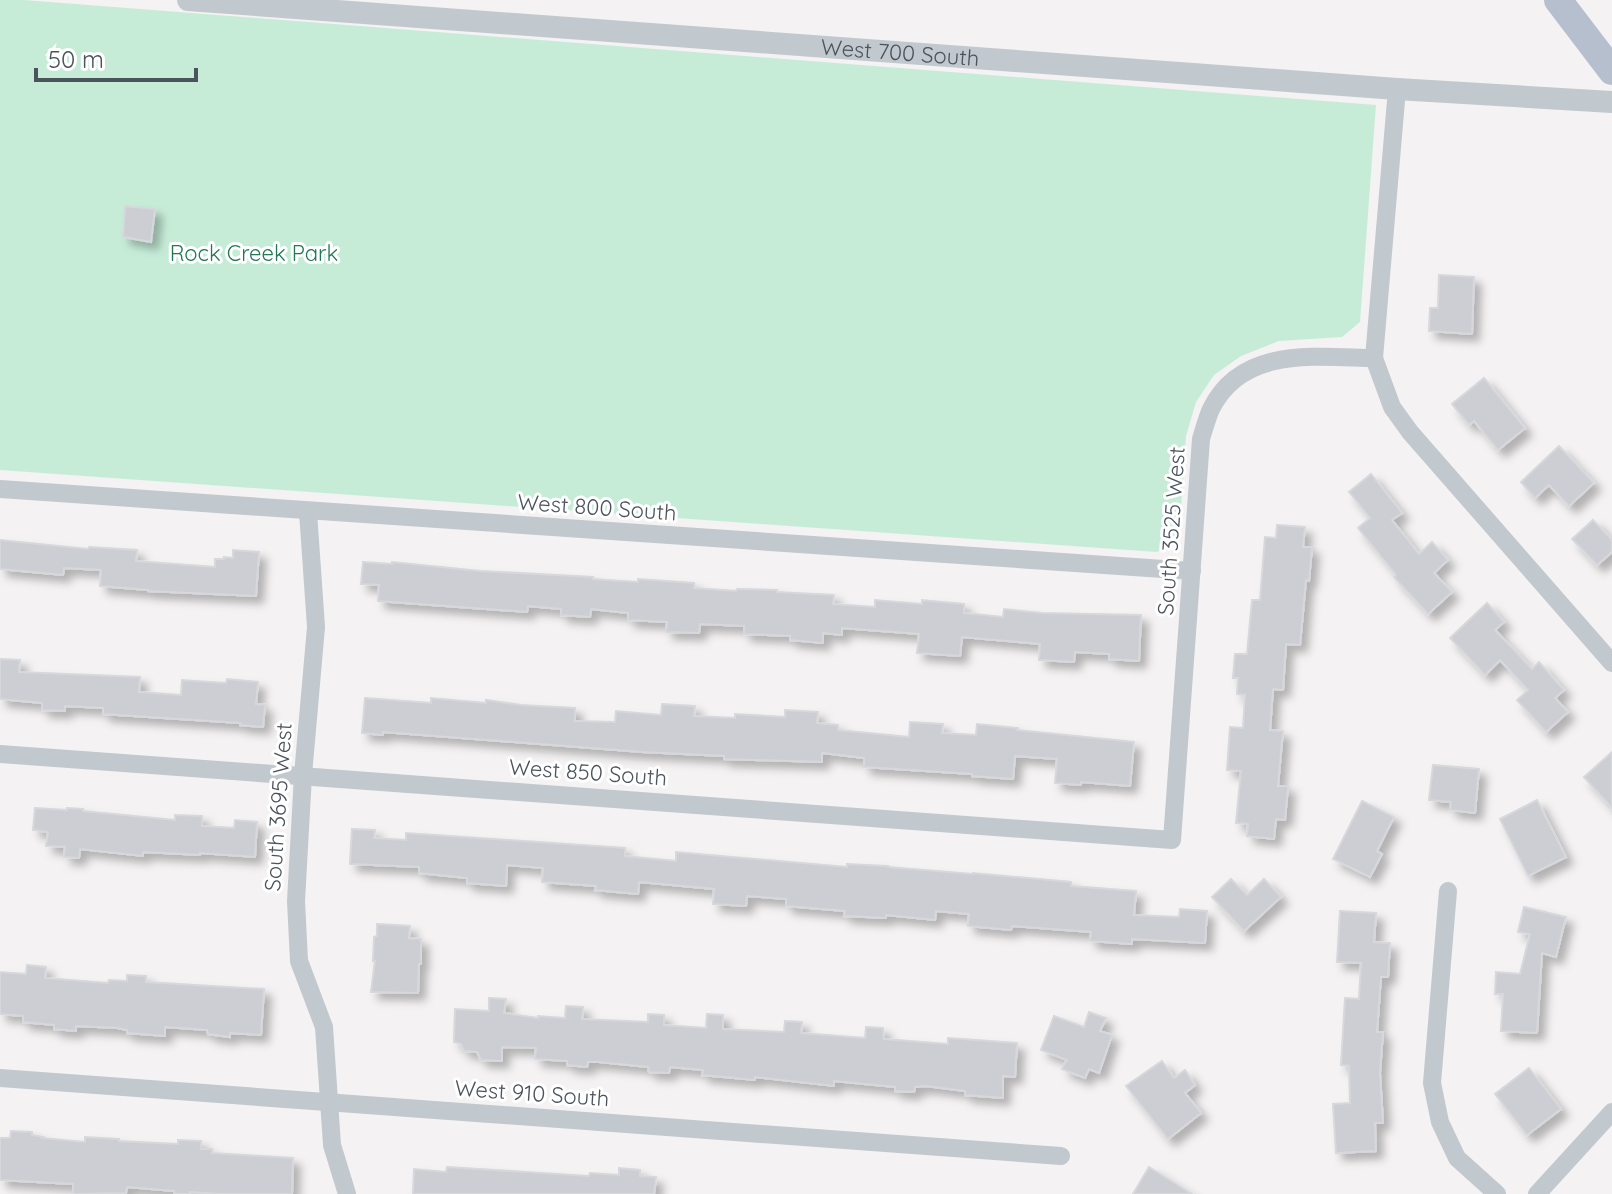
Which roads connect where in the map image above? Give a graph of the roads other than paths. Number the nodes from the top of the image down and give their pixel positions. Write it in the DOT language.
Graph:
graph roads {
  1 [pos="188,0"];
  2 [pos="1565,9"];
  3 [pos="1612,71"];
  4 [pos="1397,89"];
  5 [pos="1612,102"];
  6 [pos="1374,358"];
  7 [pos="0,489"];
  8 [pos="308,512"];
  9 [pos="1192,571"];
  10 [pos="1612,663"];
  11 [pos="0,754"];
  12 [pos="303,775"];
  13 [pos="1172,840"];
  14 [pos="1448,891"];
  15 [pos="0,1078"];
  16 [pos="330,1102"];
  17 [pos="1612,1112"];
  18 [pos="1061,1156"];
  19 [pos="347,1194"];
  20 [pos="1497,1194"];
  21 [pos="1537,1194"];
  1 -- 4 [label="street, West 700 South"];
  2 -- 3 [label="main road"];
  4 -- 5 [label="street, West 700 South"];
  4 -- 6 [label="street"];
  6 -- 9 [label="street, South 3525 West"];
  6 -- 10 [label="street"];
  7 -- 8 [label="street, West 800 South"];
  8 -- 9 [label="street, West 800 South"];
  8 -- 12 [label="street, South 3695 West"];
  9 -- 13 [label="street, South 3525 West"];
  11 -- 12 [label="street, West 850 South"];
  12 -- 13 [label="street, West 850 South"];
  12 -- 16 [label="street, South 3695 West"];
  14 -- 20 [label="street"];
  15 -- 16 [label="street, West 910 South"];
  16 -- 18 [label="street, West 910 South"];
  16 -- 19 [label="street, South 3695 West"];
  17 -- 21 [label="street"];
}
